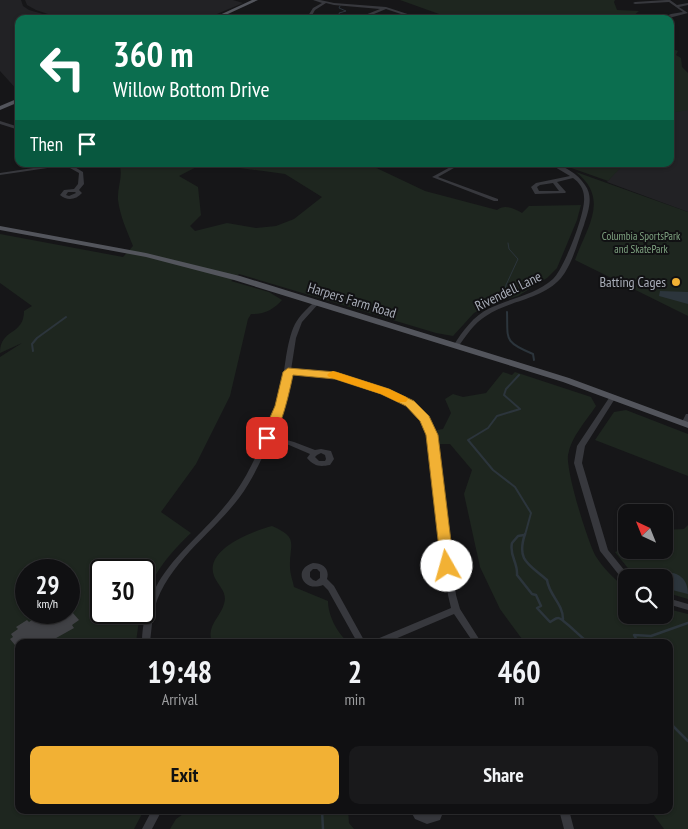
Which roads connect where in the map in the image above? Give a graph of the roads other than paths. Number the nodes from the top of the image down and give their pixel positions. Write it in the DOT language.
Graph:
graph roads {
  1 [pos="256,0"];
  2 [pos="315,0"];
  3 [pos="669,0"];
  4 [pos="324,3"];
  5 [pos="636,3"];
  6 [pos="688,4"];
  7 [pos="676,6"];
  8 [pos="386,8"];
  9 [pos="687,14"];
  10 [pos="222,15"];
  11 [pos="310,15"];
  12 [pos="369,15"];
  13 [pos="408,15"];
  14 [pos="672,15"];
  15 [pos="15,102"];
  16 [pos="0,108"];
  17 [pos="0,122"];
  18 [pos="15,128"];
  19 [pos="52,167"];
  20 [pos="72,167"];
  21 [pos="453,167"];
  22 [pos="558,167"];
  23 [pos="0,174"];
  24 [pos="574,176"];
  25 [pos="554,181"];
  26 [pos="76,190"];
  27 [pos="496,200"];
  28 [pos="0,228"];
  29 [pos="317,302"];
  30 [pos="456,346"];
  31 [pos="288,372"];
  32 [pos="613,397"];
  33 [pos="687,422"];
  34 [pos="267,438"];
  35 [pos="314,453"];
  36 [pos="618,570"];
  37 [pos="323,580"];
  38 [pos="673,603"];
  39 [pos="688,607"];
  40 [pos="456,610"];
  41 [pos="146,639"];
  42 [pos="359,639"];
  43 [pos="387,639"];
  44 [pos="475,639"];
  45 [pos="155,814"];
  46 [pos="418,814"];
  47 [pos="437,814"];
  48 [pos="565,814"];
  49 [pos="147,829"];
  50 [pos="570,829"];
  1 -- 10 [label="main road"];
  2 -- 4 [label="street"];
  3 -- 5 [label="street"];
  3 -- 7 [label="street"];
  4 -- 8 [label="street"];
  4 -- 11 [label="street"];
  6 -- 7 [label="street"];
  7 -- 9 [label="street"];
  8 -- 12 [label="street"];
  8 -- 13 [label="street"];
  9 -- 14 [label="street"];
  15 -- 16 [label="main road"];
  17 -- 18 [label="street"];
  19 -- 23 [label="street"];
  20 -- 26 [label="street"];
  21 -- 27 [label="street"];
  22 -- 24 [label="street"];
  24 -- 25 [label="street"];
  24 -- 30 [label="street, Rivendell Lane"];
  25 -- 25 [label="street"];
  28 -- 29 [label="main road, Harpers Farm Road"];
  29 -- 30 [label="main road, Harpers Farm Road"];
  29 -- 31 [label="street"];
  30 -- 32 [label="main road, Harpers Farm Road"];
  31 -- 34 [label="street"];
  31 -- 40 [label="street"];
  32 -- 33 [label="main road, Harpers Farm Road"];
  32 -- 36 [label="street"];
  34 -- 35 [label="street"];
  34 -- 41 [label="street"];
  37 -- 42 [label="street"];
  38 -- 39 [label="street"];
  40 -- 43 [label="street"];
  40 -- 44 [label="street"];
  45 -- 49 [label="street"];
  46 -- 47 [label="street"];
  48 -- 50 [label="street"];
}
